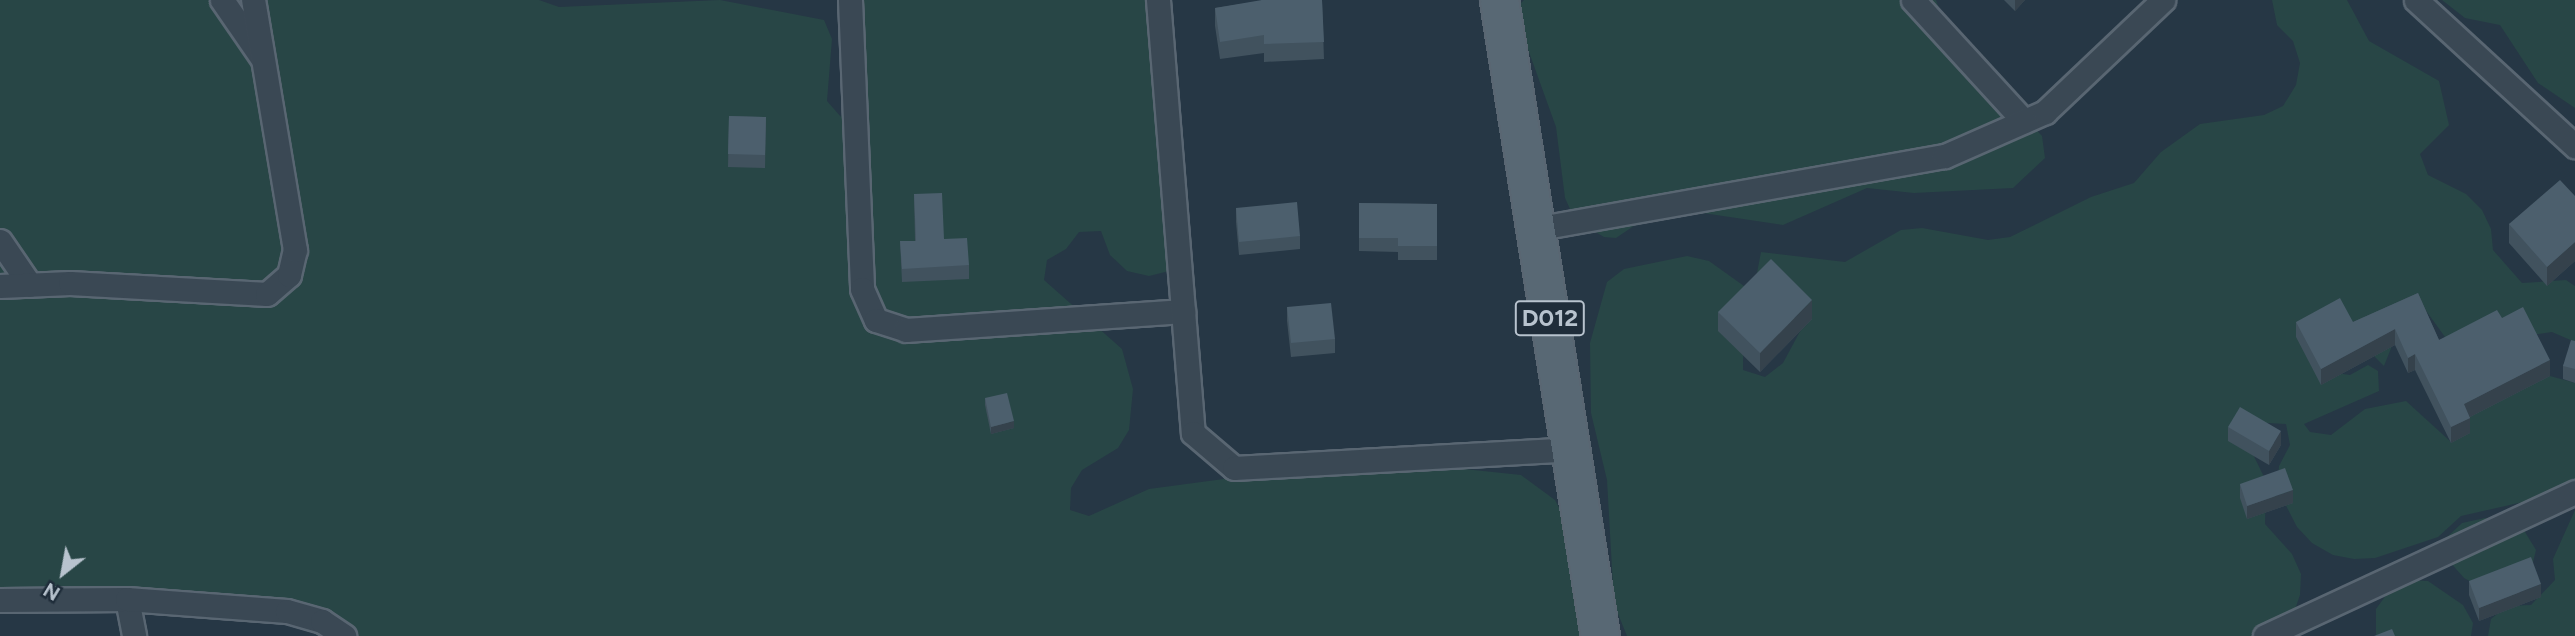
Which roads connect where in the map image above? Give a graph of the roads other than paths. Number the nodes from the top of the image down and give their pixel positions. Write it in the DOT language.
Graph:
graph roads {
  1 [pos="222,0"];
  2 [pos="253,0"];
  3 [pos="850,0"];
  4 [pos="1158,0"];
  5 [pos="1499,0"];
  6 [pos="1913,0"];
  7 [pos="2162,0"];
  8 [pos="2416,0"];
  9 [pos="264,60"];
  10 [pos="2024,121"];
  11 [pos="2575,146"];
  12 [pos="1534,221"];
  13 [pos="0,241"];
  14 [pos="30,285"];
  15 [pos="0,286"];
  16 [pos="1183,311"];
  17 [pos="1570,449"];
  18 [pos="2575,492"];
  19 [pos="127,598"];
  20 [pos="0,600"];
  21 [pos="134,636"];
  22 [pos="344,636"];
  23 [pos="1601,636"];
  24 [pos="2265,636"];
  1 -- 9 [label="street"];
  2 -- 9 [label="street"];
  3 -- 16 [label="street"];
  4 -- 16 [label="street"];
  5 -- 12 [label="main road, D012"];
  6 -- 10 [label="street"];
  7 -- 10 [label="street"];
  8 -- 11 [label="street"];
  9 -- 14 [label="street"];
  10 -- 12 [label="street"];
  12 -- 17 [label="main road, D012"];
  13 -- 14 [label="street"];
  14 -- 15 [label="street"];
  16 -- 17 [label="street"];
  17 -- 23 [label="main road, D012"];
  18 -- 24 [label="street"];
  19 -- 20 [label="street"];
  19 -- 21 [label="street"];
  19 -- 22 [label="street"];
}
